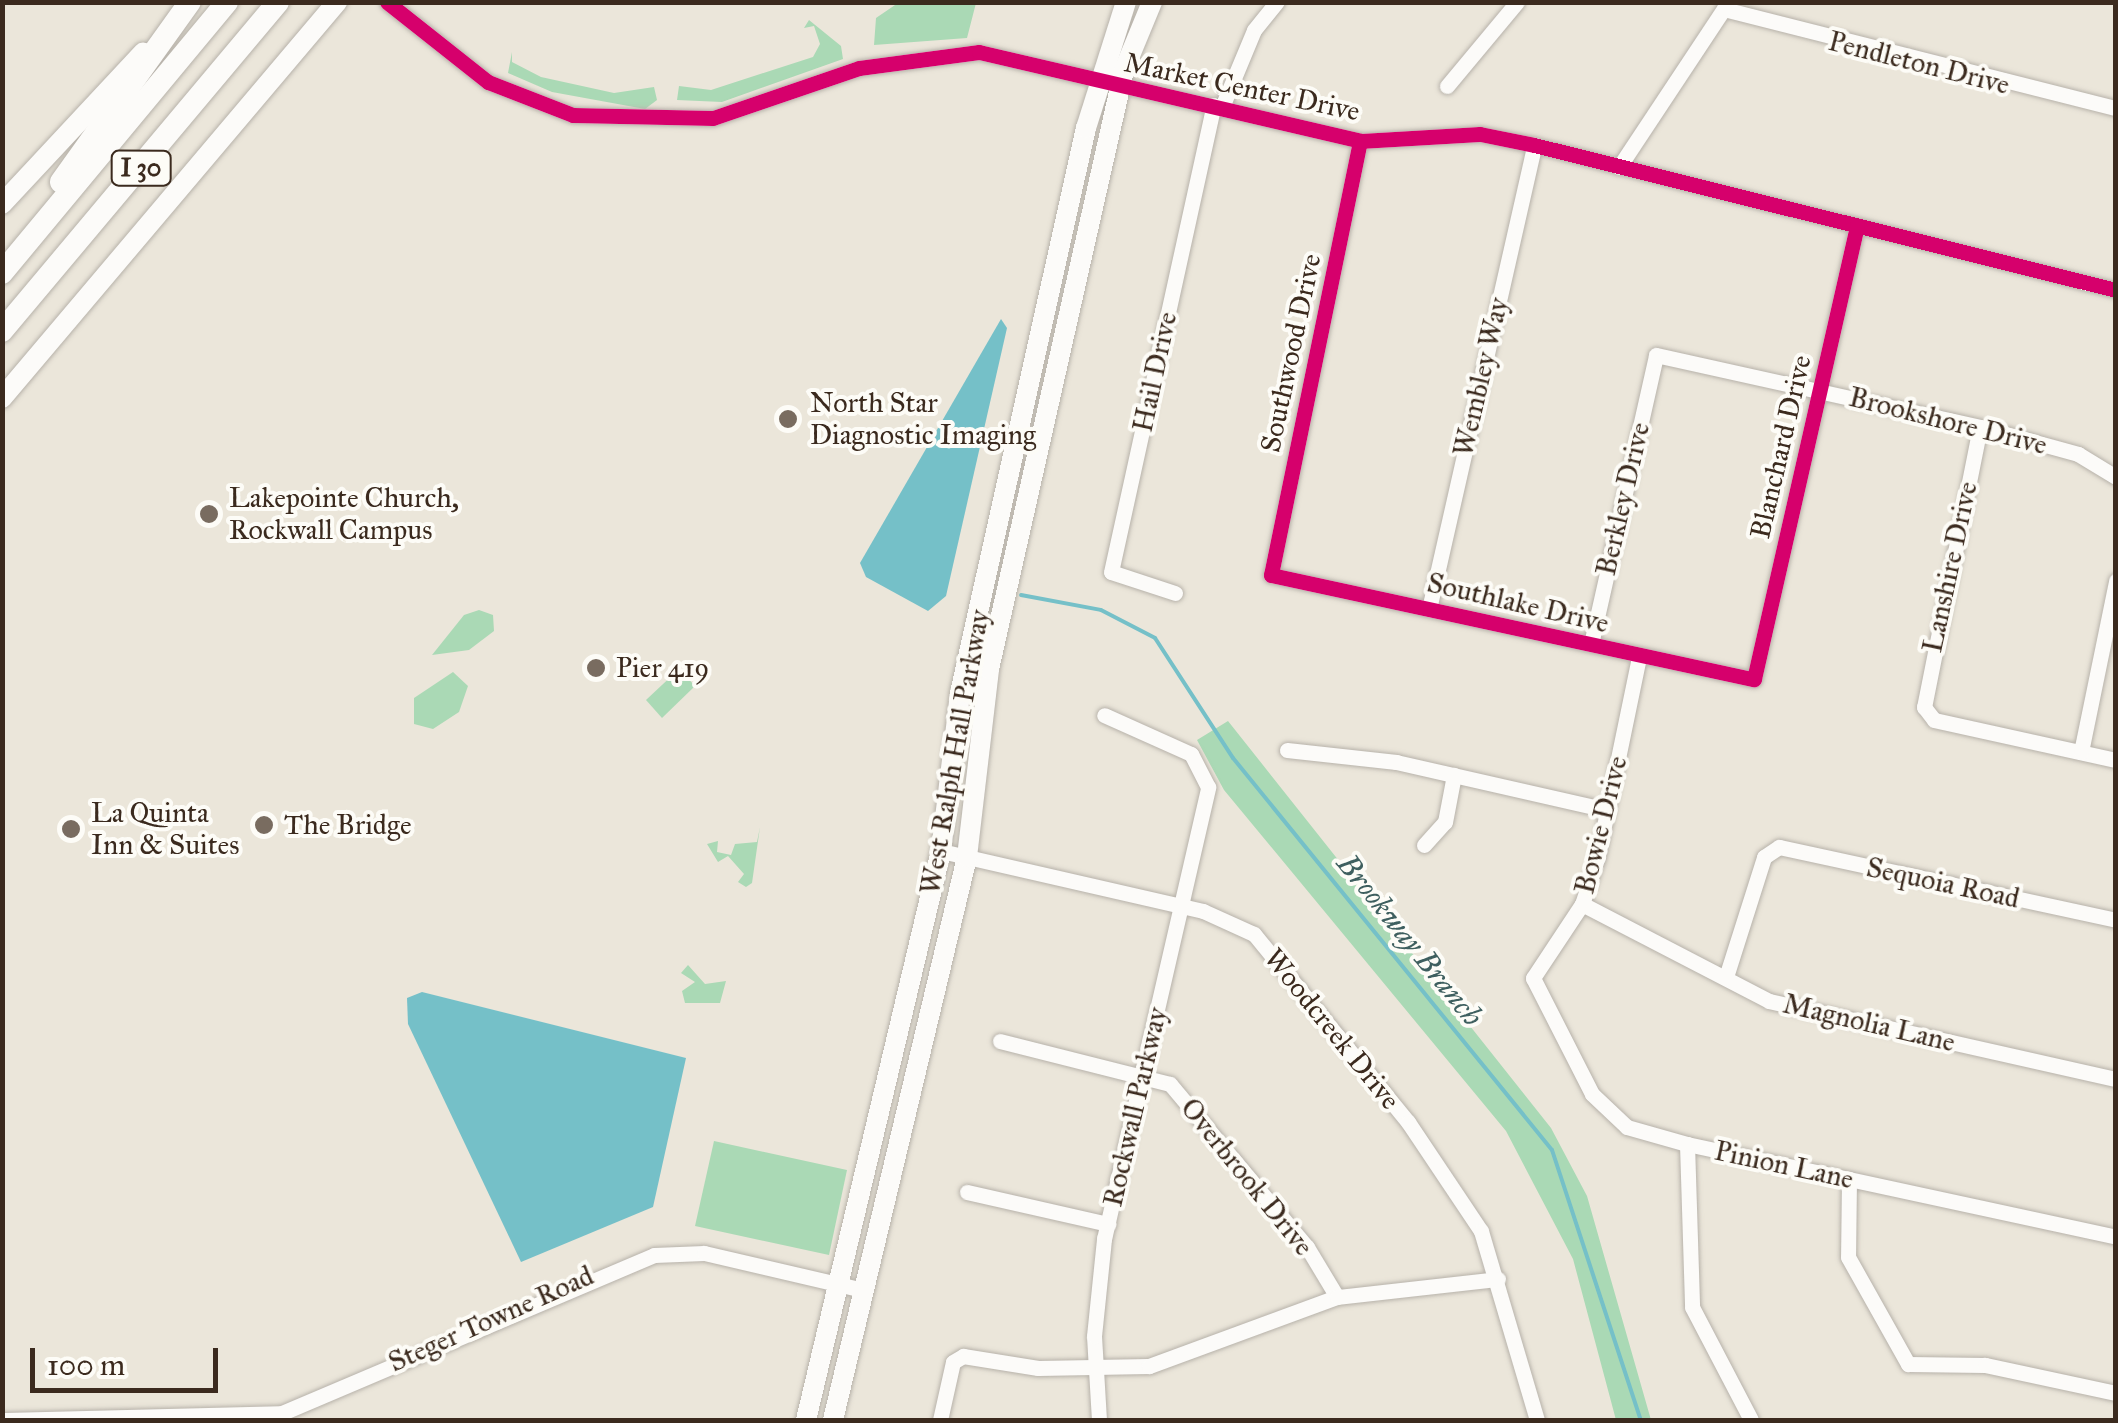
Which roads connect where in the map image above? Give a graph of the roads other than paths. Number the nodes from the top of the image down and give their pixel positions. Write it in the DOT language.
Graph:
graph roads {
  1 [pos="189,2"];
  2 [pos="227,2"];
  3 [pos="278,2"];
  4 [pos="337,2"];
  5 [pos="387,2"];
  6 [pos="1126,2"];
  7 [pos="1152,2"];
  8 [pos="1277,2"];
  9 [pos="1517,2"];
  10 [pos="1726,6"];
  11 [pos="1098,82"];
  12 [pos="1121,86"];
  13 [pos="1447,86"];
  14 [pos="2114,103"];
  15 [pos="1218,106"];
  16 [pos="1360,141"];
  17 [pos="1534,145"];
  18 [pos="1619,168"];
  19 [pos="2,204"];
  20 [pos="1857,226"];
  21 [pos="2,272"];
  22 [pos="2116,290"];
  23 [pos="2,331"];
  24 [pos="1656,355"];
  25 [pos="1820,390"];
  26 [pos="2,398"];
  27 [pos="1980,427"];
  28 [pos="2116,477"];
  29 [pos="1272,574"];
  30 [pos="2116,582"];
  31 [pos="1175,593"];
  32 [pos="1428,608"];
  33 [pos="1591,644"];
  34 [pos="1640,657"];
  35 [pos="1754,680"];
  36 [pos="1104,716"];
  37 [pos="1288,750"];
  38 [pos="2080,752"];
  39 [pos="2116,760"];
  40 [pos="1454,775"];
  41 [pos="1607,810"];
  42 [pos="1424,844"];
  43 [pos="940,851"];
  44 [pos="967,856"];
  45 [pos="1582,904"];
  46 [pos="1183,906"];
  47 [pos="2116,920"];
  48 [pos="1726,977"];
  49 [pos="1533,978"];
  50 [pos="1000,1042"];
  51 [pos="1143,1075"];
  52 [pos="2116,1079"];
  53 [pos="1686,1144"];
  54 [pos="1849,1179"];
  55 [pos="967,1192"];
  56 [pos="1108,1224"];
  57 [pos="2116,1237"];
  58 [pos="1498,1279"];
  59 [pos="838,1282"];
  60 [pos="863,1290"];
  61 [pos="1337,1296"];
  62 [pos="1096,1368"];
  63 [pos="2116,1393"];
  64 [pos="2,1420"];
  65 [pos="806,1420"];
  66 [pos="833,1420"];
  67 [pos="940,1420"];
  68 [pos="1099,1420"];
  69 [pos="1537,1420"];
  70 [pos="1751,1420"];
  1 -- 19 [label="main road"];
  1 -- 21 [label="highway"];
  2 -- 21 [label="highway, I 30"];
  3 -- 23 [label="highway, I 30"];
  4 -- 26 [label="main road"];
  5 -- 11 [label="street, Market Center Drive"];
  6 -- 11 [label="main road, West Ralph Hall Parkway"];
  7 -- 12 [label="main road, West Ralph Hall Parkway"];
  8 -- 15 [label="street"];
  9 -- 13 [label="street"];
  10 -- 14 [label="street, Pendleton Drive"];
  10 -- 18 [label="street"];
  11 -- 12 [label="street, Market Center Drive"];
  11 -- 43 [label="main road, West Ralph Hall Parkway"];
  12 -- 15 [label="street, Market Center Drive"];
  12 -- 44 [label="main road, West Ralph Hall Parkway"];
  15 -- 16 [label="street, Market Center Drive"];
  15 -- 31 [label="street, Hail Drive"];
  16 -- 17 [label="street, Market Center Drive"];
  16 -- 29 [label="street, Southwood Drive"];
  17 -- 18 [label="street, Market Center Drive"];
  17 -- 32 [label="street, Wembley Way"];
  18 -- 20 [label="street, Market Center Drive"];
  20 -- 22 [label="street, Market Center Drive"];
  20 -- 25 [label="street, Blanchard Drive"];
  24 -- 25 [label="street, Brookshore Drive"];
  24 -- 33 [label="street, Berkley Drive"];
  25 -- 27 [label="street, Brookshore Drive"];
  25 -- 35 [label="street, Blanchard Drive"];
  27 -- 28 [label="street, Brookshore Drive"];
  27 -- 38 [label="street, Lanshire Drive"];
  29 -- 32 [label="street, Southlake Drive"];
  30 -- 38 [label="street"];
  32 -- 33 [label="street, Southlake Drive"];
  33 -- 34 [label="street, Southlake Drive"];
  34 -- 35 [label="street, Southlake Drive"];
  34 -- 41 [label="street, Bowie Drive"];
  36 -- 46 [label="street, Rockwall Parkway"];
  37 -- 40 [label="street"];
  38 -- 39 [label="street"];
  40 -- 41 [label="street"];
  40 -- 42 [label="street"];
  41 -- 45 [label="street, Bowie Drive"];
  43 -- 44 [label="street, Woodcreek Drive"];
  43 -- 59 [label="main road, West Ralph Hall Parkway"];
  44 -- 46 [label="street, Woodcreek Drive"];
  44 -- 60 [label="main road, West Ralph Hall Parkway"];
  45 -- 48 [label="street, Magnolia Lane"];
  45 -- 49 [label="street, Bowie Drive"];
  46 -- 51 [label="street, Rockwall Parkway"];
  46 -- 58 [label="street, Woodcreek Drive"];
  47 -- 48 [label="street, Sequoia Road"];
  48 -- 52 [label="street, Magnolia Lane"];
  49 -- 53 [label="street, Pinion Lane"];
  50 -- 51 [label="street, Overbrook Drive"];
  51 -- 56 [label="street, Rockwall Parkway"];
  51 -- 61 [label="street, Overbrook Drive"];
  53 -- 54 [label="street, Pinion Lane"];
  53 -- 70 [label="street"];
  54 -- 57 [label="street, Pinion Lane"];
  54 -- 63 [label="street"];
  55 -- 56 [label="street"];
  56 -- 62 [label="street, Rockwall Parkway"];
  58 -- 61 [label="street"];
  58 -- 69 [label="street, Woodcreek Drive"];
  59 -- 60 [label="street, Steger Towne Road"];
  59 -- 64 [label="street, Steger Towne Road"];
  59 -- 65 [label="main road, West Ralph Hall Parkway"];
  60 -- 66 [label="main road, West Ralph Hall Parkway"];
  61 -- 62 [label="street"];
  62 -- 67 [label="street"];
  62 -- 68 [label="street, Rockwall Parkway"];
}
